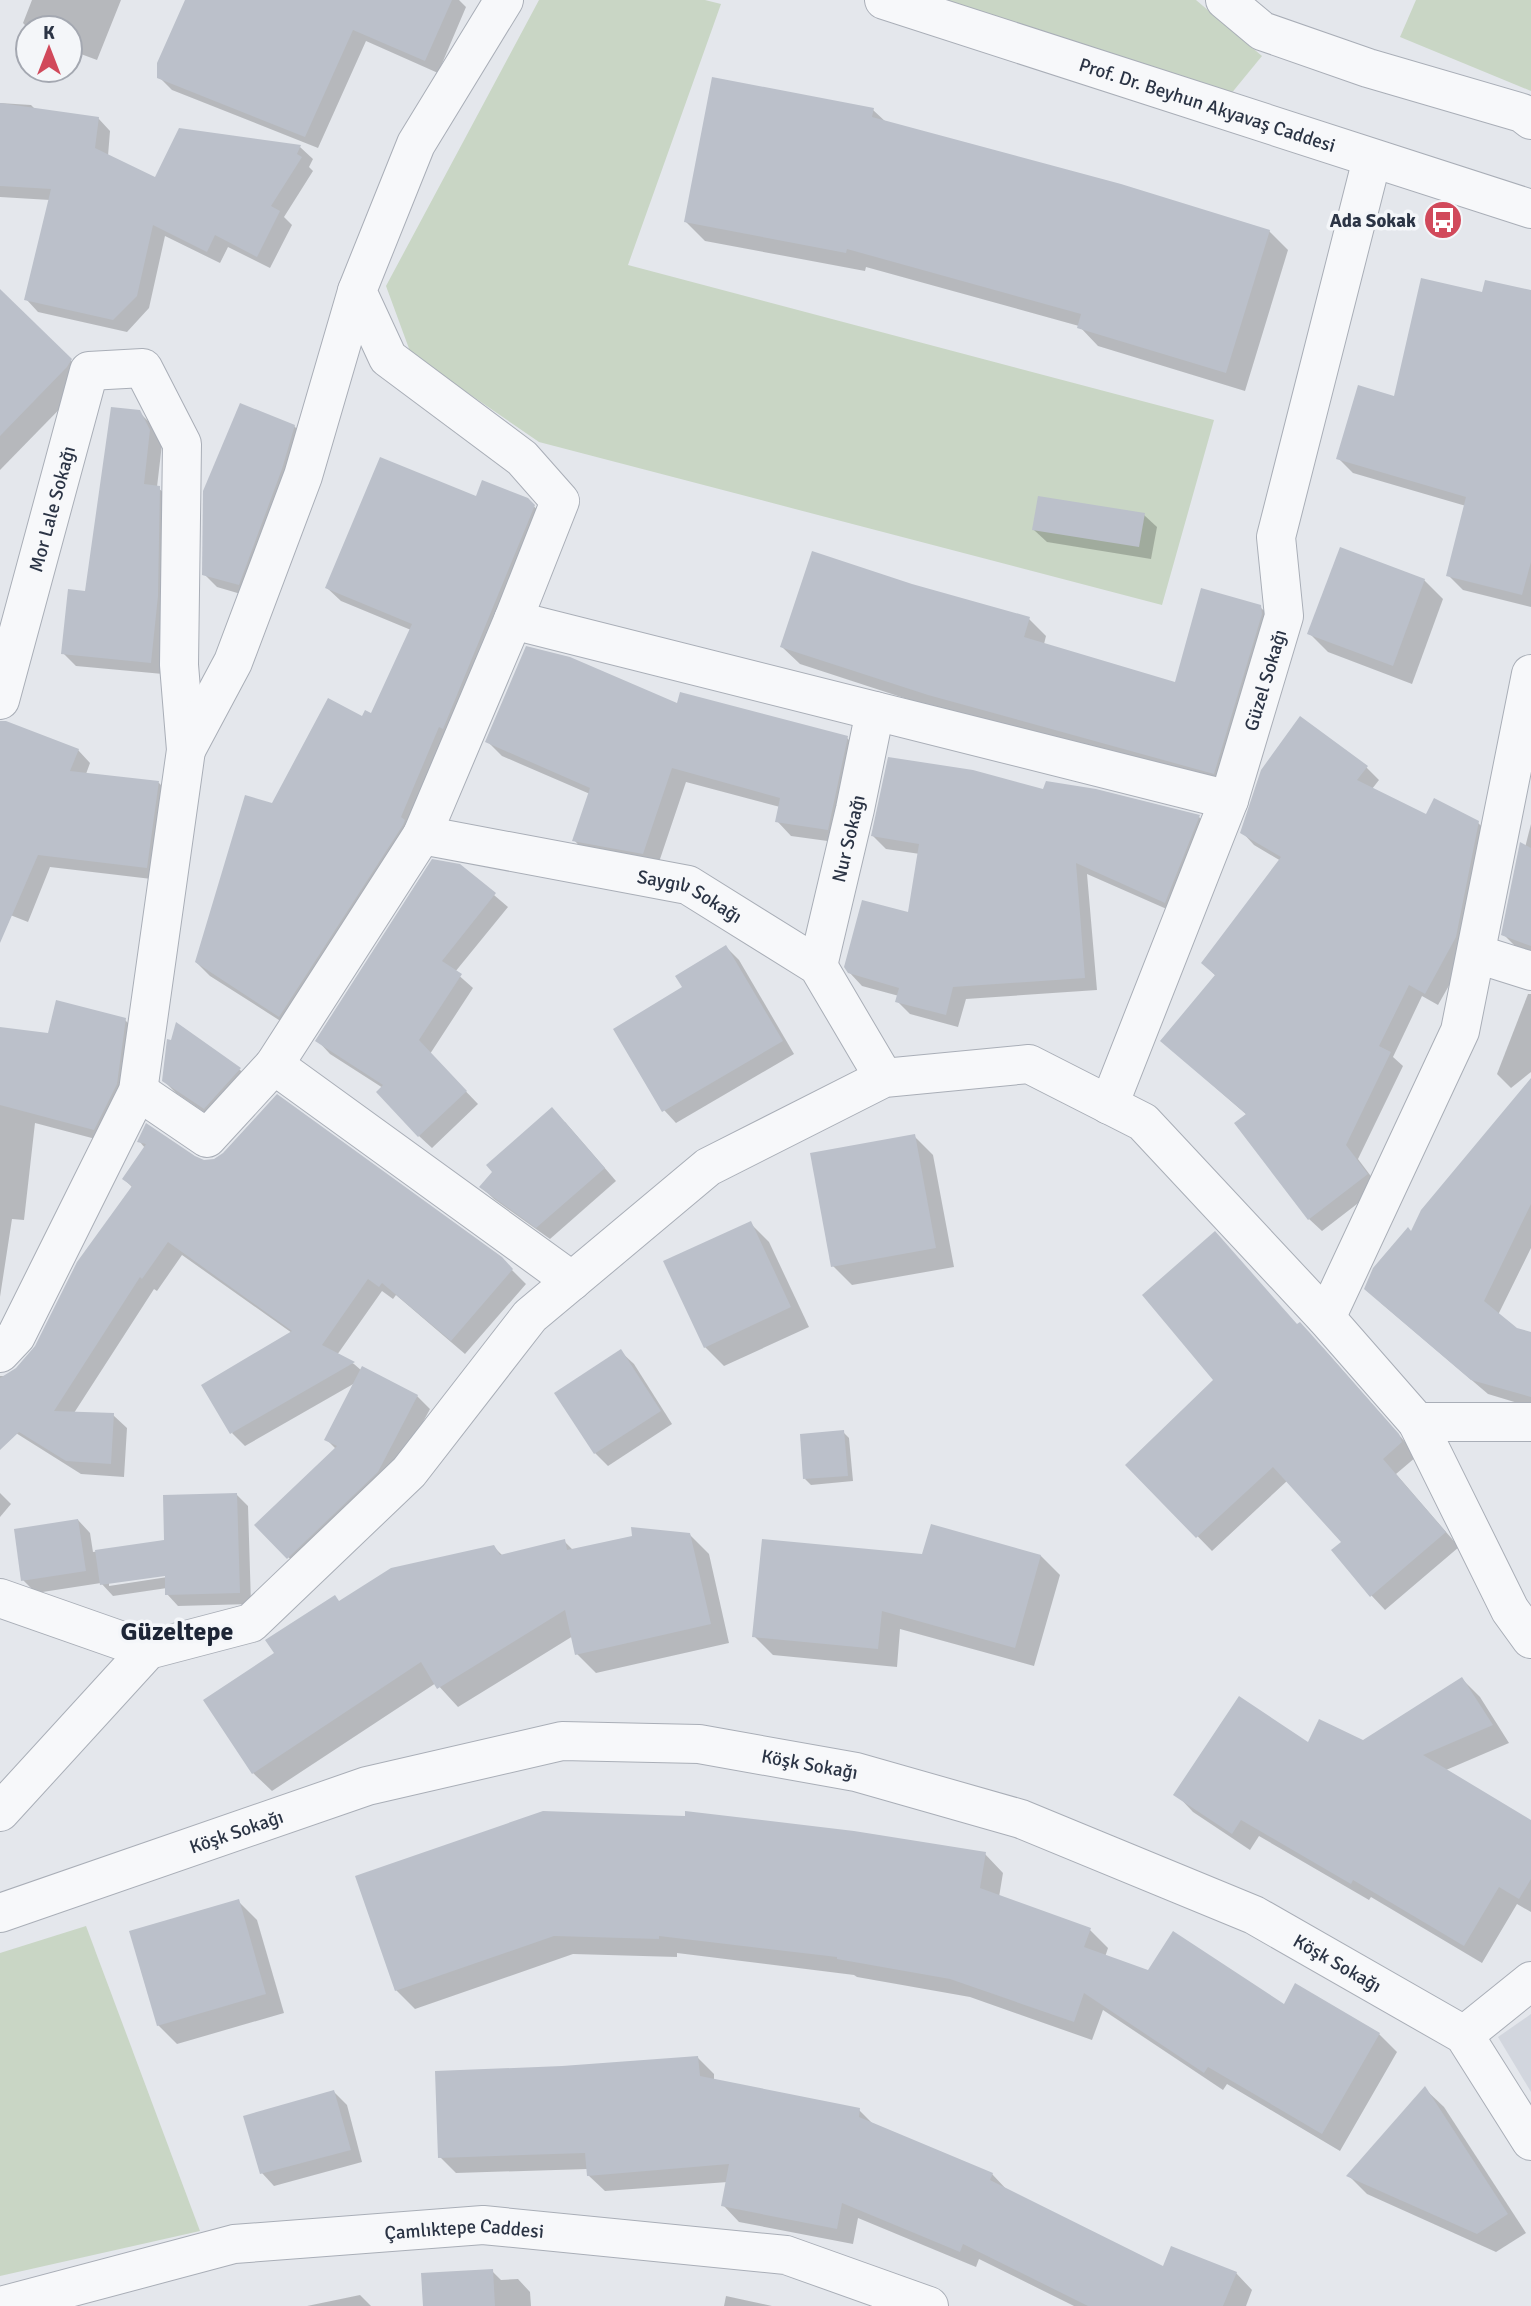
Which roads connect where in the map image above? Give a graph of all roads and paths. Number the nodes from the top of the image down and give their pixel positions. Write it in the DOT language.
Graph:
graph roads {
  1 [pos="504,0"];
  2 [pos="884,0"];
  3 [pos="1225,0"];
  4 [pos="1531,120"];
  5 [pos="1372,159"];
  6 [pos="1531,209"];
  7 [pos="357,291"];
  8 [pos="513,620"];
  9 [pos="1531,674"];
  10 [pos="0,700"];
  11 [pos="875,711"];
  12 [pos="186,750"];
  13 [pos="1229,800"];
  14 [pos="422,835"];
  15 [pos="1477,954"];
  16 [pos="818,966"];
  17 [pos="1531,971"];
  18 [pos="274,1065"];
  19 [pos="884,1078"];
  20 [pos="138,1091"];
  21 [pos="1109,1105"];
  22 [pos="572,1281"];
  23 [pos="1326,1318"];
  24 [pos="0,1353"];
  25 [pos="1417,1422"];
  26 [pos="1531,1422"];
  27 [pos="0,1598"];
  28 [pos="1531,1639"];
  29 [pos="148,1650"];
  30 [pos="1,1810"];
  31 [pos="0,1913"];
  32 [pos="1531,1981"];
  33 [pos="1464,2035"];
  34 [pos="1531,2141"];
  35 [pos="1,2306"];
  36 [pos="929,2306"];
  1 -- 7 [label="street"];
  2 -- 5 [label="street, Prof. Dr. Beyhun Akyavaş Caddesi"];
  3 -- 4 [label="street"];
  5 -- 6 [label="street, Prof. Dr. Beyhun Akyavaş Caddesi"];
  5 -- 13 [label="street, Güzel Sokağı"];
  7 -- 8 [label="street"];
  7 -- 12 [label="street"];
  8 -- 11 [label="street"];
  8 -- 14 [label="street"];
  9 -- 15 [label="street"];
  10 -- 12 [label="street, Mor Lale Sokağı"];
  11 -- 13 [label="street"];
  11 -- 16 [label="street, Nur Sokağı"];
  12 -- 20 [label="street"];
  13 -- 21 [label="street, Güzel Sokağı"];
  14 -- 16 [label="street, Saygılı Sokağı"];
  14 -- 18 [label="street"];
  15 -- 17 [label="street"];
  15 -- 23 [label="street"];
  16 -- 19 [label="street, Saygılı Sokağı"];
  18 -- 20 [label="street"];
  18 -- 22 [label="street"];
  19 -- 21 [label="street"];
  19 -- 22 [label="street"];
  20 -- 24 [label="street"];
  21 -- 23 [label="street"];
  22 -- 29 [label="street"];
  23 -- 25 [label="street"];
  25 -- 26 [label="street"];
  25 -- 28 [label="street"];
  27 -- 29 [label="street"];
  29 -- 30 [label="street"];
  31 -- 33 [label="street, Köşk Sokağı"];
  32 -- 33 [label="street"];
  33 -- 34 [label="street, Köşk Sokağı"];
  35 -- 36 [label="street, Çamlıktepe Caddesi"];
}
